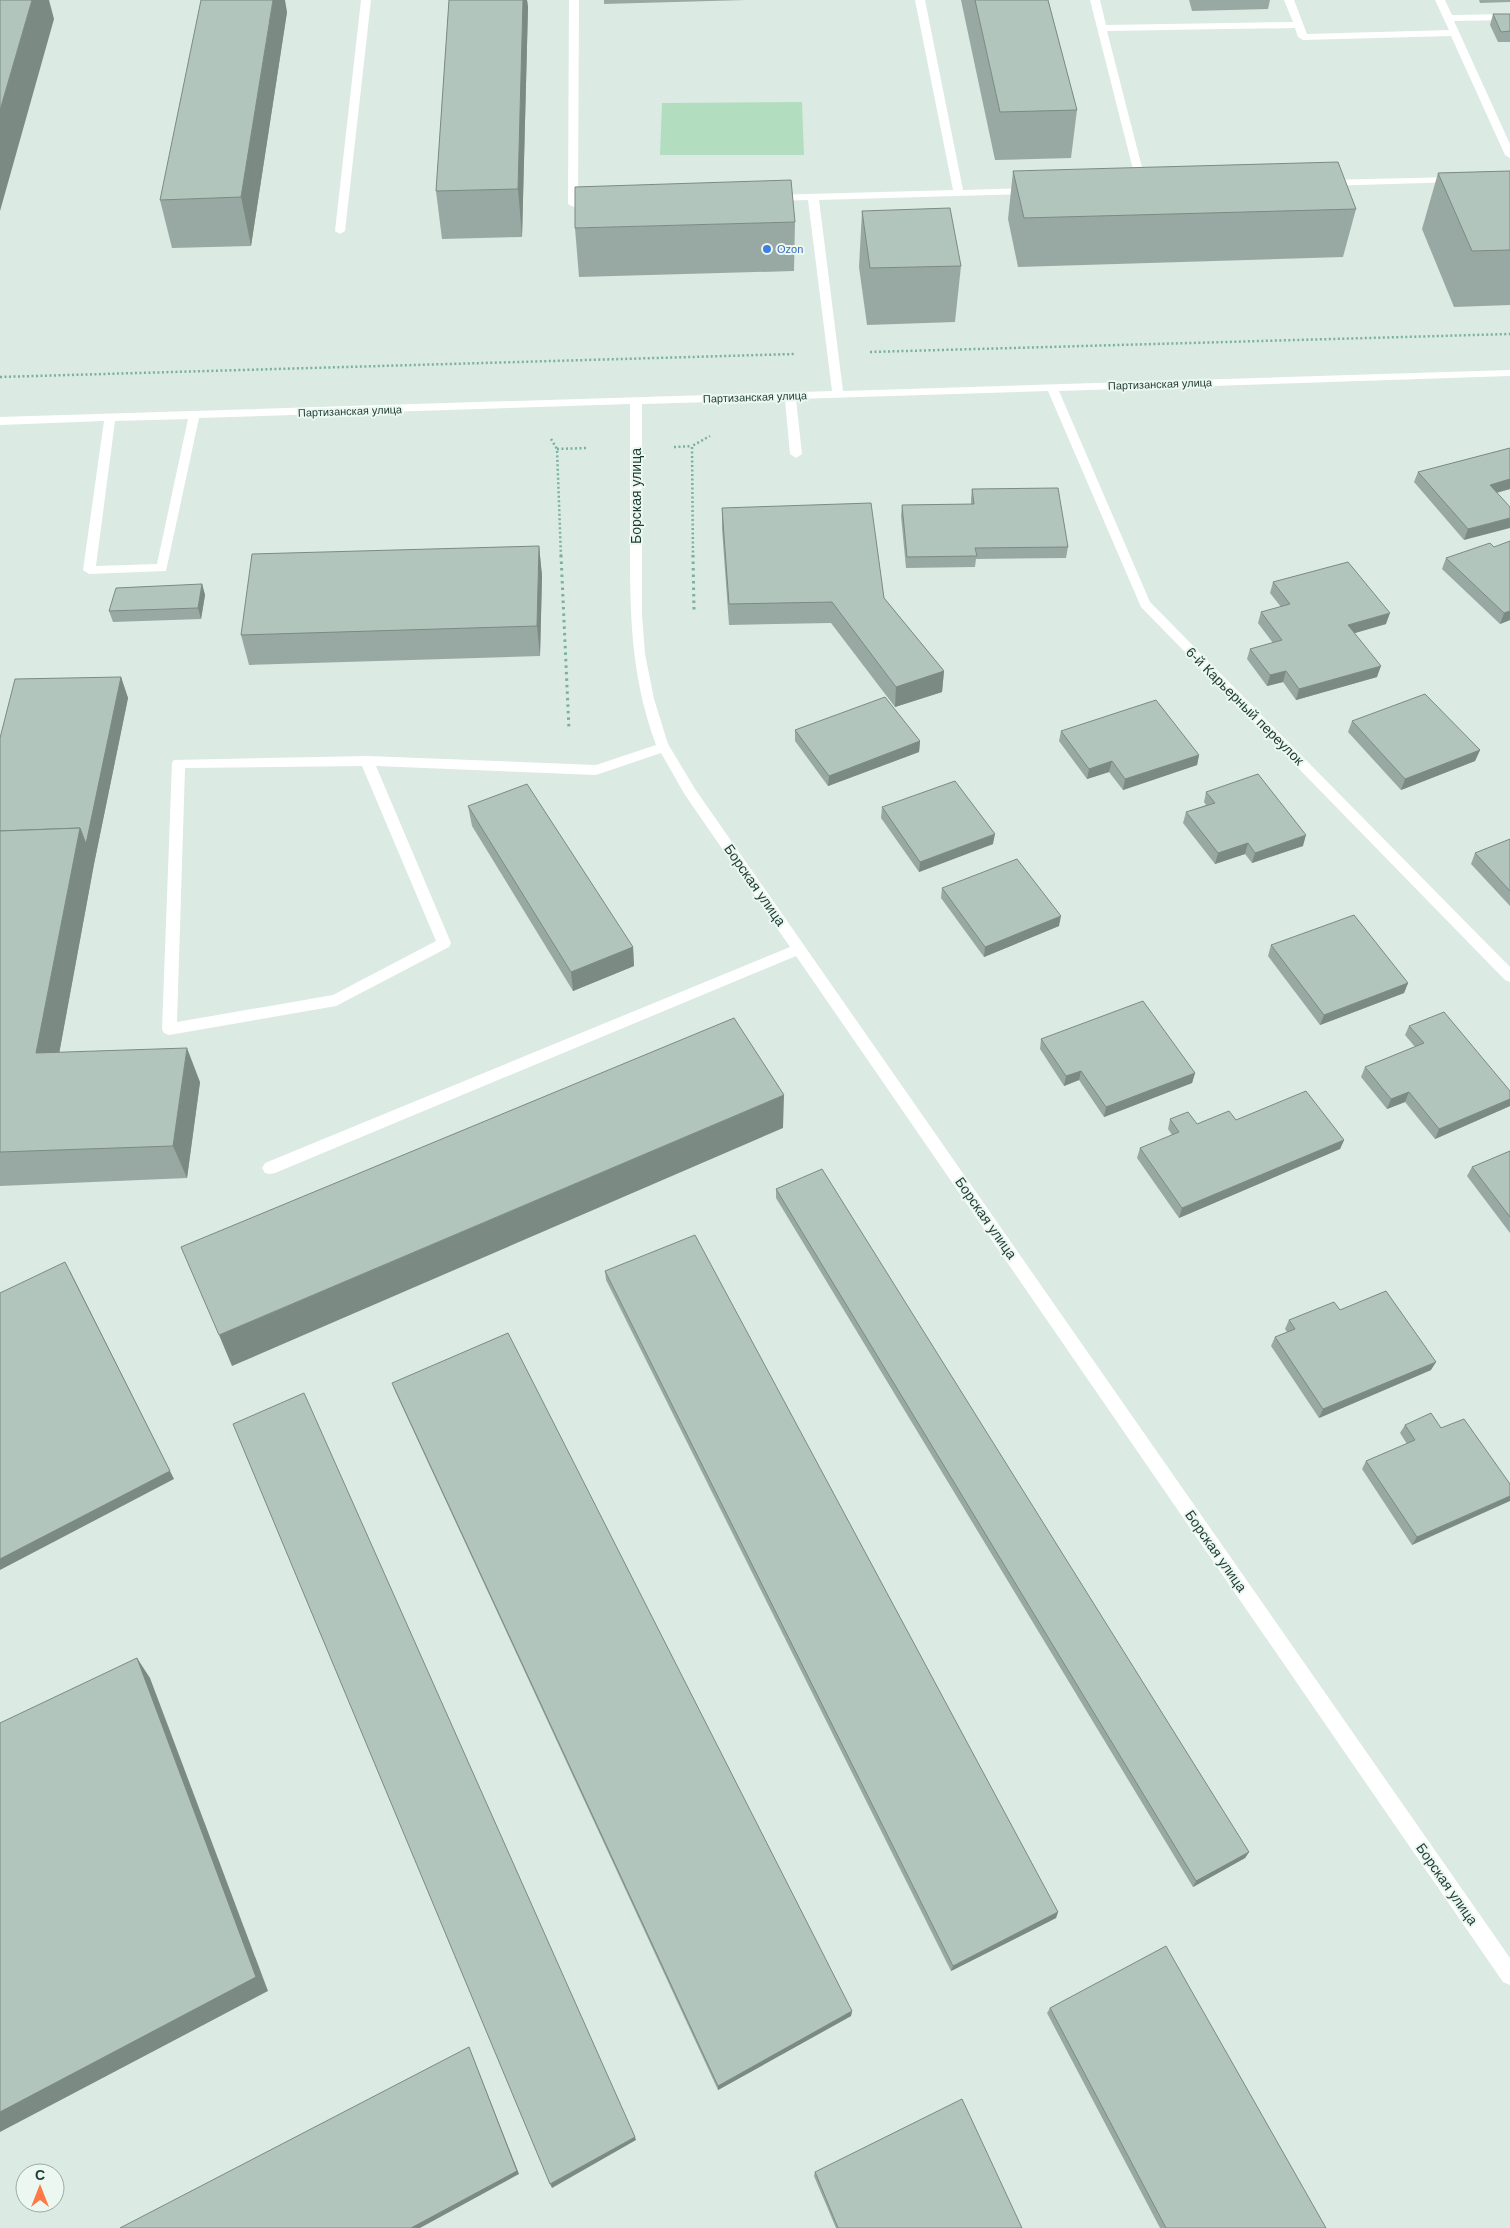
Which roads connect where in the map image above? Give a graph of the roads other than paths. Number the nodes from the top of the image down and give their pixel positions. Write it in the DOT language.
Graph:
graph roads {
  1 [pos="366,0"];
  2 [pos="574,0"];
  3 [pos="920,0"];
  4 [pos="1095,0"];
  5 [pos="1289,0"];
  6 [pos="1440,0"];
  7 [pos="1510,17"];
  8 [pos="1448,18"];
  9 [pos="1299,25"];
  10 [pos="1102,28"];
  11 [pos="1455,33"];
  12 [pos="1510,155"];
  13 [pos="1470,180"];
  14 [pos="1312,184"];
  15 [pos="1143,188"];
  16 [pos="1036,191"];
  17 [pos="959,193"];
  18 [pos="813,197"];
  19 [pos="765,198"];
  20 [pos="602,203"];
  21 [pos="340,231"];
  22 [pos="1510,374"];
  23 [pos="1052,388"];
  24 [pos="838,394"];
  25 [pos="790,396"];
  26 [pos="636,401"];
  27 [pos="194,416"];
  28 [pos="110,418"];
  29 [pos="0,422"];
  30 [pos="796,454"];
  31 [pos="664,747"];
  32 [pos="367,761"];
  33 [pos="799,949"];
  34 [pos="1510,976"];
  35 [pos="270,1168"];
  36 [pos="1510,1975"];
  1 -- 21 [label="street"];
  2 -- 20 [label="street"];
  3 -- 17 [label="street"];
  4 -- 10 [label="street"];
  5 -- 9 [label="street"];
  6 -- 8 [label="street"];
  7 -- 8 [label="street"];
  8 -- 11 [label="street"];
  9 -- 10 [label="street"];
  9 -- 11 [label="street"];
  10 -- 15 [label="street"];
  11 -- 12 [label="street"];
  13 -- 14 [label="street"];
  16 -- 17 [label="street"];
  17 -- 18 [label="street"];
  18 -- 19 [label="street"];
  18 -- 24 [label="street"];
  22 -- 23 [label="street, Партизанская улица"];
  23 -- 24 [label="street, Партизанская улица"];
  23 -- 34 [label="street, 6-й Карьерный переулок"];
  24 -- 25 [label="street, Партизанская улица"];
  25 -- 26 [label="street, Партизанская улица"];
  25 -- 30 [label="street"];
  26 -- 27 [label="street, Партизанская улица"];
  26 -- 31 [label="street, Борская улица"];
  27 -- 28 [label="street, Партизанская улица"];
  27 -- 28 [label="street"];
  28 -- 29 [label="street, Партизанская улица"];
  31 -- 32 [label="street"];
  31 -- 33 [label="street, Борская улица"];
  32 -- 32 [label="street"];
  33 -- 35 [label="street"];
  33 -- 36 [label="street, Борская улица"];
}
